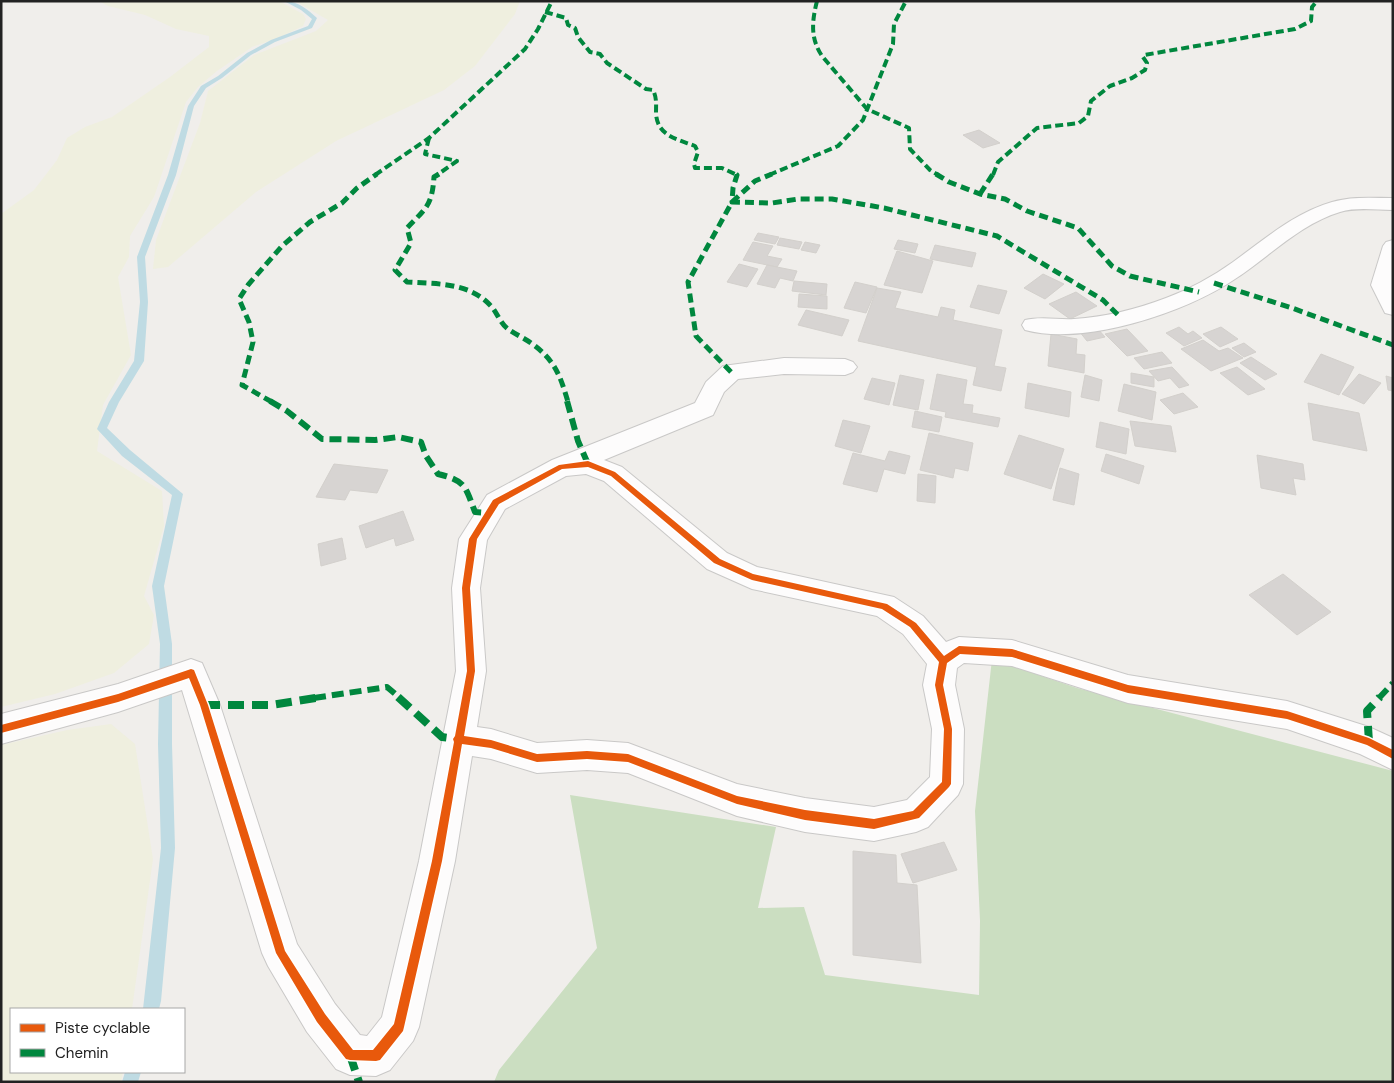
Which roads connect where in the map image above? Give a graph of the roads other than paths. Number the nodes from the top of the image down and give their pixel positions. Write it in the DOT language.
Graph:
graph roads {
  1 [pos="1393,204"];
  2 [pos="1393,246"];
  3 [pos="1393,308"];
  4 [pos="1033,325"];
  5 [pos="845,367"];
  6 [pos="561,467"];
  7 [pos="943,661"];
  8 [pos="1,729"];
  9 [pos="458,739"];
  10 [pos="1393,754"];
  1 -- 4 [label="street"];
  2 -- 3 [label="street"];
  5 -- 6 [label="street"];
  6 -- 7 [label="street"];
  6 -- 9 [label="street"];
  7 -- 9 [label="street"];
  7 -- 10 [label="street"];
  8 -- 9 [label="street"];
}
